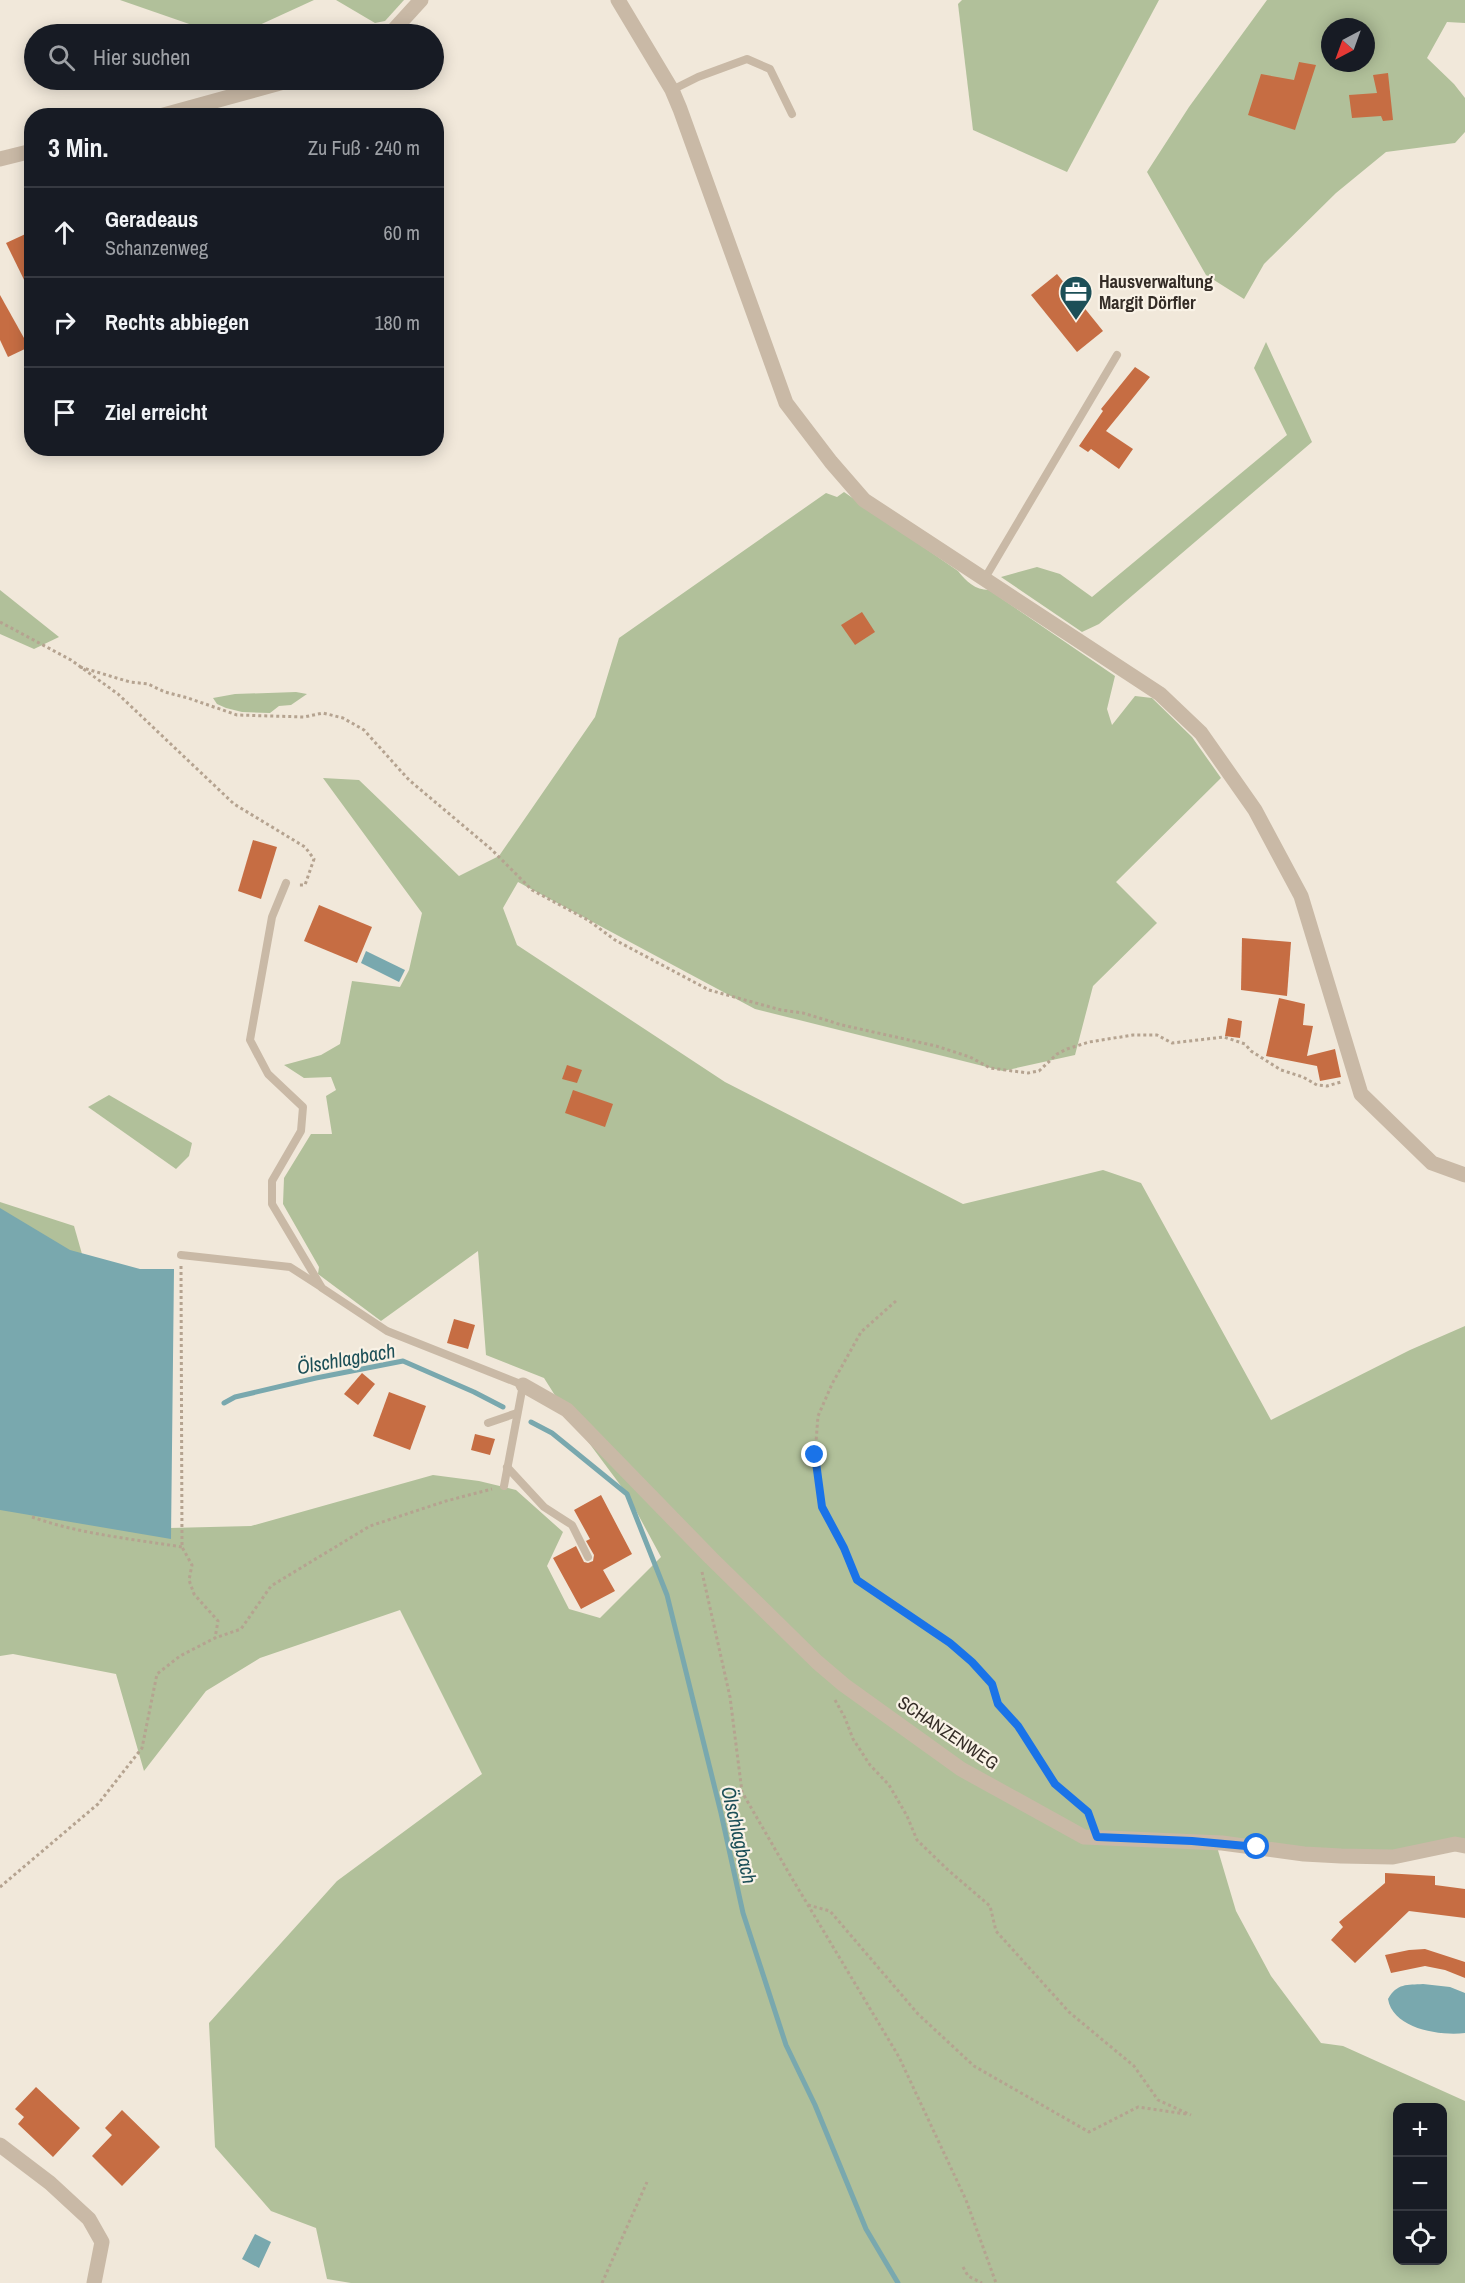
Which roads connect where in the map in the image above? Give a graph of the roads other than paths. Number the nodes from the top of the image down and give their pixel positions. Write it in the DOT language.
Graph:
graph roads {
  1 [pos="421,0"];
  2 [pos="618,0"];
  3 [pos="399,24"];
  4 [pos="255,90"];
  5 [pos="672,90"];
  6 [pos="189,108"];
  7 [pos="792,114"];
  8 [pos="24,153"];
  9 [pos="0,159"];
  10 [pos="1117,355"];
  11 [pos="986,578"];
  12 [pos="286,883"];
  13 [pos="1465,1175"];
  14 [pos="181,1255"];
  15 [pos="322,1288"];
  16 [pos="523,1385"];
  17 [pos="518,1413"];
  18 [pos="488,1423"];
  19 [pos="507,1467"];
  20 [pos="504,1486"];
  21 [pos="588,1557"];
  22 [pos="1465,1846"];
  23 [pos="0,2145"];
  24 [pos="94,2283"];
  1 -- 3 [label="street"];
  2 -- 5 [label="street"];
  4 -- 6 [label="street"];
  5 -- 7 [label="lane"];
  5 -- 11 [label="street"];
  8 -- 9 [label="street"];
  10 -- 11 [label="lane"];
  11 -- 13 [label="street"];
  12 -- 15 [label="lane"];
  14 -- 15 [label="lane"];
  15 -- 16 [label="lane"];
  16 -- 17 [label="lane"];
  16 -- 22 [label="street, SCHANZENWEG"];
  17 -- 18 [label="lane"];
  17 -- 19 [label="lane"];
  19 -- 20 [label="lane"];
  19 -- 21 [label="lane"];
  23 -- 24 [label="street"];
}
